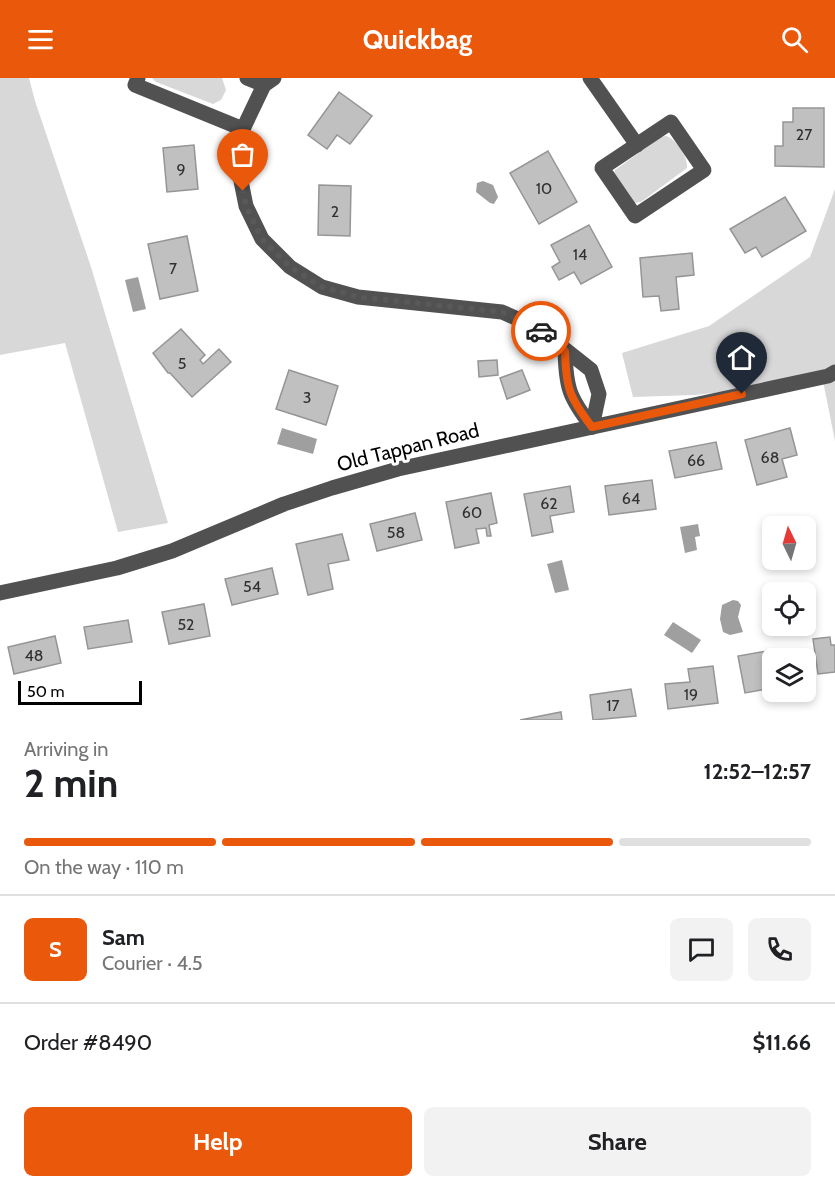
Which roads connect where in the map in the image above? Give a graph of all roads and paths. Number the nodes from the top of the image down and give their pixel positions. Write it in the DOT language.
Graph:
graph roads {
  1 [pos="138,78"];
  2 [pos="247,78"];
  3 [pos="590,78"];
  4 [pos="269,81"];
  5 [pos="243,129"];
  6 [pos="637,145"];
  7 [pos="565,351"];
  8 [pos="835,372"];
  9 [pos="592,427"];
  10 [pos="0,593"];
  1 -- 5 [label="street"];
  2 -- 4 [label="street"];
  3 -- 6 [label="street"];
  4 -- 5 [label="street"];
  5 -- 7 [label="street"];
  6 -- 6 [label="street"];
  7 -- 9 [label="street"];
  7 -- 9 [label="street"];
  8 -- 9 [label="street, Old Tappan Road"];
  9 -- 10 [label="street, Old Tappan Road"];
}
